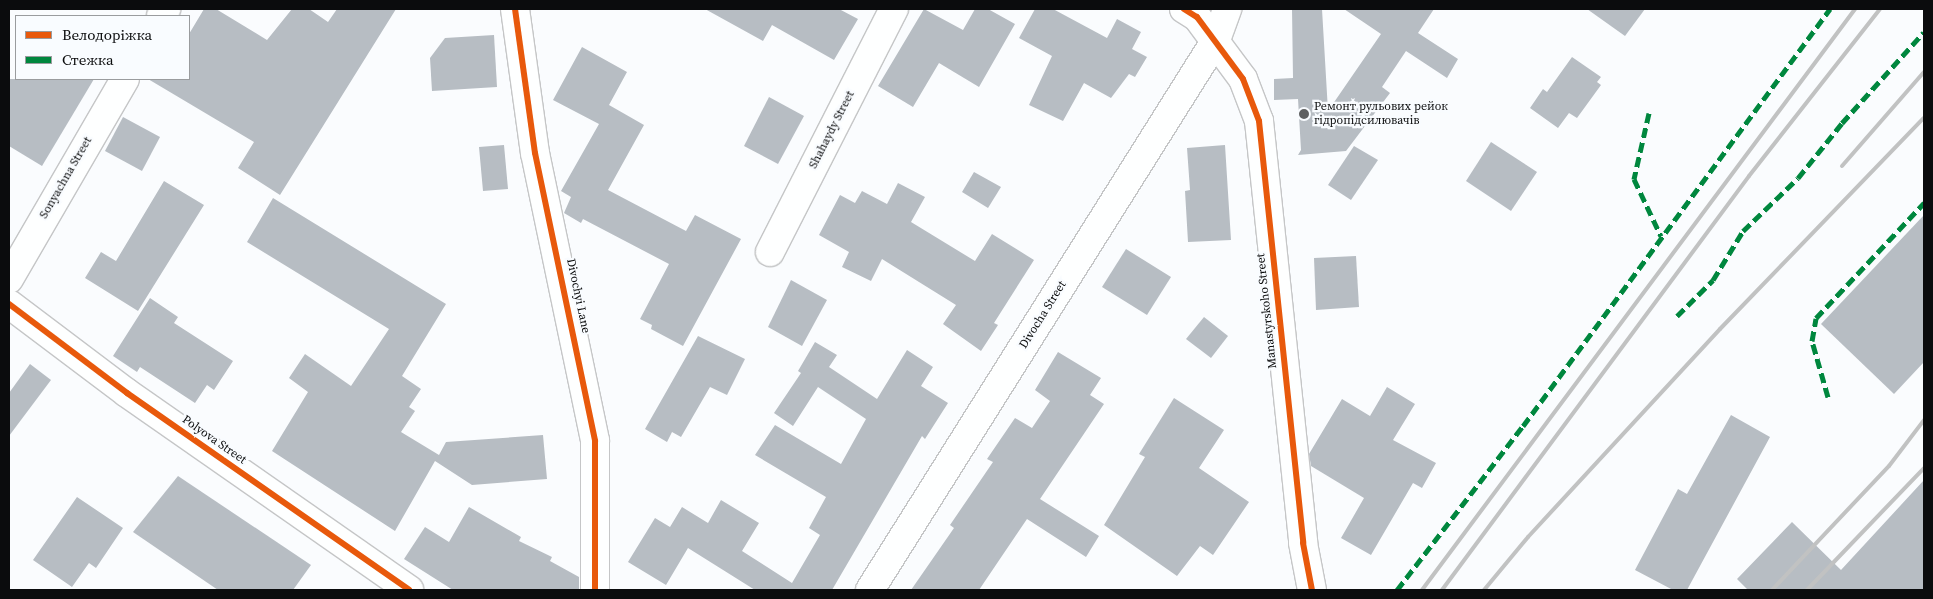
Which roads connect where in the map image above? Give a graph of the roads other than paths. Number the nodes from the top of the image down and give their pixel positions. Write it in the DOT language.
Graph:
graph roads {
  1 [pos="515,9"];
  2 [pos="894,9"];
  3 [pos="1184,9"];
  4 [pos="1227,9"];
  5 [pos="1216,40"];
  6 [pos="124,80"];
  7 [pos="770,252"];
  8 [pos="9,279"];
  9 [pos="9,304"];
  10 [pos="409,590"];
  11 [pos="595,590"];
  12 [pos="870,590"];
  13 [pos="1312,590"];
  1 -- 11 [label="street, Divochyi Lane"];
  2 -- 7 [label="street, Shahaydy Street"];
  3 -- 5 [label="street"];
  4 -- 5 [label="street"];
  5 -- 12 [label="street, Divocha Street"];
  5 -- 13 [label="street, Manastyrskoho Street"];
  6 -- 8 [label="street, Sonyachna Street"];
  9 -- 10 [label="street, Polyova Street"];
}
